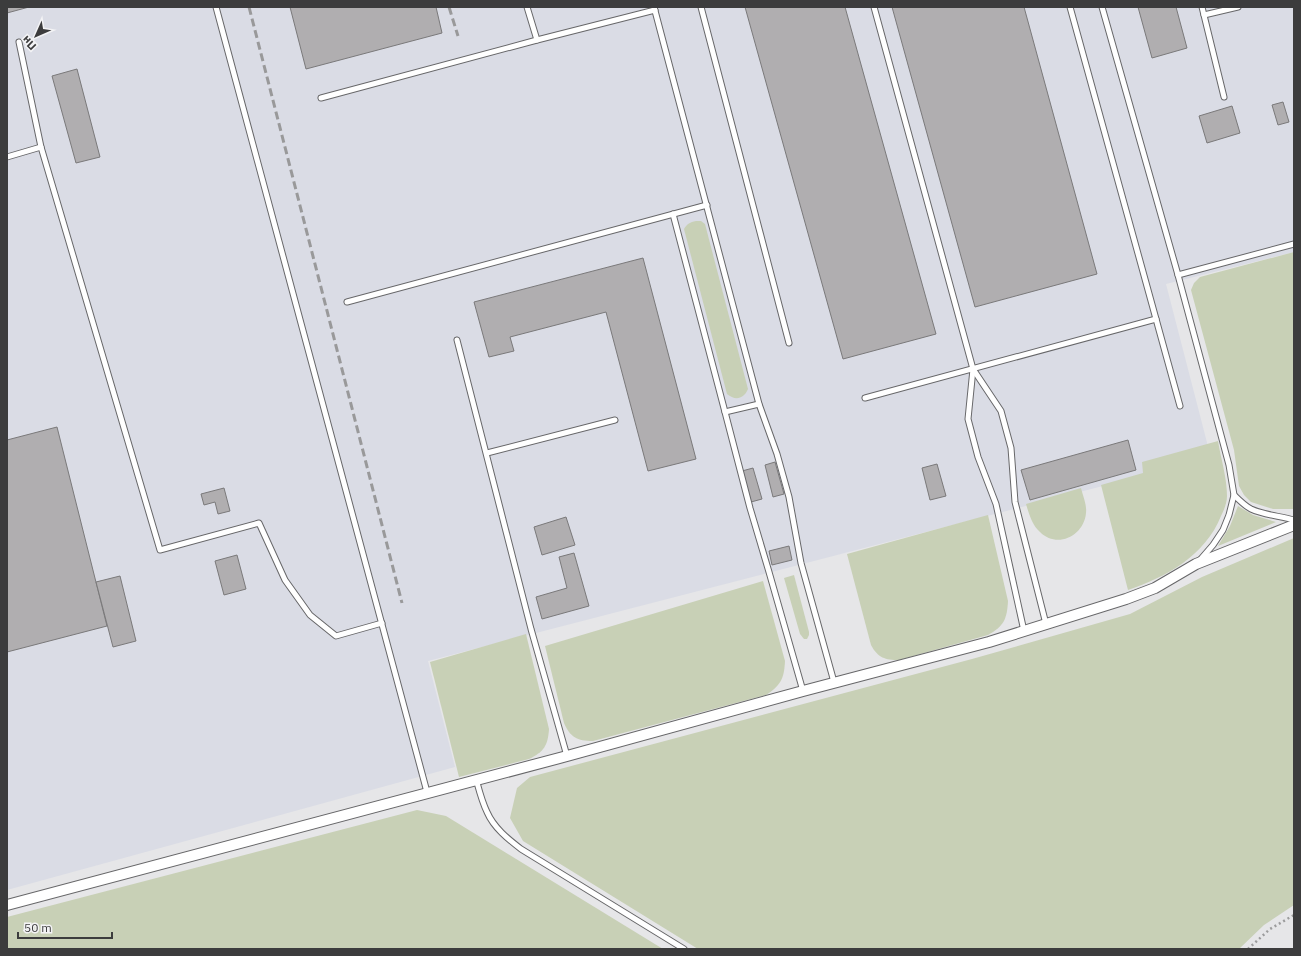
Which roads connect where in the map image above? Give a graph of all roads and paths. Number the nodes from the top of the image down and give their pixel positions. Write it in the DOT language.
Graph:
graph roads {
  1 [pos="216,7"];
  2 [pos="527,7"];
  3 [pos="700,7"];
  4 [pos="874,7"];
  5 [pos="1070,7"];
  6 [pos="1102,7"];
  7 [pos="1202,7"];
  8 [pos="1238,7"];
  9 [pos="655,9"];
  10 [pos="1204,15"];
  11 [pos="537,40"];
  12 [pos="19,42"];
  13 [pos="1224,97"];
  14 [pos="321,98"];
  15 [pos="41,147"];
  16 [pos="7,157"];
  17 [pos="707,205"];
  18 [pos="673,214"];
  19 [pos="1294,244"];
  20 [pos="1178,275"];
  21 [pos="347,302"];
  22 [pos="1156,319"];
  23 [pos="457,340"];
  24 [pos="789,343"];
  25 [pos="973,369"];
  26 [pos="865,398"];
  27 [pos="758,404"];
  28 [pos="1180,406"];
  29 [pos="726,412"];
  30 [pos="615,420"];
  31 [pos="487,453"];
  32 [pos="1234,495"];
  33 [pos="1294,520"];
  34 [pos="1294,525"];
  35 [pos="1196,564"];
  36 [pos="382,623"];
  37 [pos="1046,624"];
  38 [pos="1024,631"];
  39 [pos="834,682"];
  40 [pos="803,691"];
  41 [pos="567,756"];
  42 [pos="476,780"];
  43 [pos="427,792"];
  44 [pos="7,905"];
  45 [pos="1294,915"];
  46 [pos="684,949"];
  47 [pos="1248,949"];
  1 -- 36 [label="lane"];
  2 -- 11 [label="lane"];
  3 -- 24 [label="lane"];
  4 -- 25 [label="lane"];
  5 -- 22 [label="lane"];
  6 -- 20 [label="lane"];
  7 -- 10 [label="lane"];
  8 -- 10 [label="lane"];
  9 -- 11 [label="lane"];
  9 -- 17 [label="lane"];
  10 -- 13 [label="lane"];
  11 -- 14 [label="lane"];
  12 -- 15 [label="lane"];
  15 -- 16 [label="lane"];
  15 -- 36 [label="lane"];
  17 -- 18 [label="lane"];
  17 -- 27 [label="lane"];
  18 -- 21 [label="lane"];
  18 -- 29 [label="lane"];
  19 -- 20 [label="lane"];
  20 -- 32 [label="lane"];
  22 -- 25 [label="lane"];
  22 -- 28 [label="lane"];
  23 -- 31 [label="lane"];
  25 -- 26 [label="lane"];
  25 -- 37 [label="lane"];
  25 -- 38 [label="lane"];
  27 -- 29 [label="lane"];
  27 -- 39 [label="lane"];
  29 -- 40 [label="lane"];
  30 -- 31 [label="lane"];
  31 -- 41 [label="lane"];
  32 -- 33 [label="lane"];
  32 -- 35 [label="lane"];
  34 -- 35 [label="street"];
  35 -- 37 [label="street"];
  36 -- 43 [label="lane"];
  37 -- 38 [label="street"];
  38 -- 39 [label="street"];
  39 -- 40 [label="street"];
  40 -- 41 [label="street"];
  41 -- 42 [label="street"];
  42 -- 43 [label="street"];
  42 -- 46 [label="lane"];
  43 -- 44 [label="street"];
  45 -- 47 [label="path"];
}
